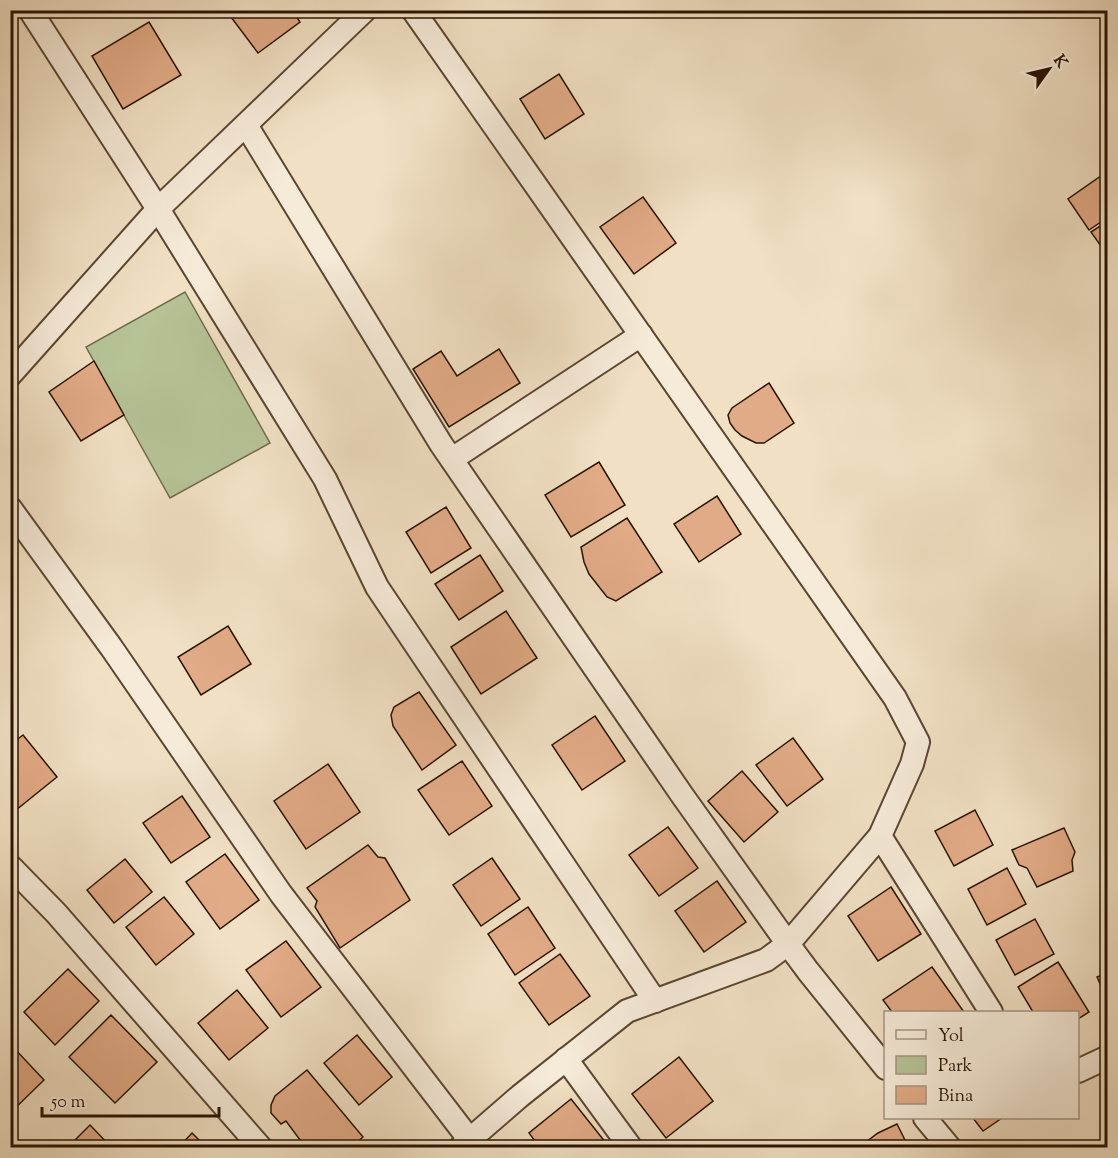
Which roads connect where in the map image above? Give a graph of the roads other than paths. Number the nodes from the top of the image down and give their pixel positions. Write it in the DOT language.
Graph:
graph roads {
  1 [pos="30,10"];
  2 [pos="365,10"];
  3 [pos="413,10"];
  4 [pos="246,125"];
  5 [pos="158,209"];
  6 [pos="641,335"];
  7 [pos="10,375"];
  8 [pos="452,459"];
  9 [pos="10,508"];
  10 [pos="880,836"];
  11 [pos="10,866"];
  12 [pos="788,944"];
  13 [pos="655,1001"];
  14 [pos="990,1011"];
  15 [pos="1107,1058"];
  16 [pos="566,1059"];
  17 [pos="884,1067"];
  18 [pos="1079,1070"];
  19 [pos="926,1119"];
  20 [pos="469,1145"];
  21 [pos="261,1148"];
  22 [pos="631,1148"];
  23 [pos="950,1148"];
  1 -- 5 [label="street"];
  2 -- 4 [label="street"];
  3 -- 6 [label="street"];
  4 -- 5 [label="street"];
  4 -- 8 [label="street"];
  5 -- 7 [label="street"];
  5 -- 13 [label="street"];
  6 -- 8 [label="street"];
  6 -- 10 [label="street"];
  8 -- 12 [label="street"];
  9 -- 20 [label="street"];
  10 -- 12 [label="street"];
  10 -- 14 [label="street"];
  11 -- 21 [label="street"];
  12 -- 13 [label="street"];
  12 -- 17 [label="street"];
  13 -- 16 [label="street"];
  15 -- 18 [label="street"];
  16 -- 20 [label="street"];
  16 -- 22 [label="street"];
  19 -- 23 [label="street"];
}
